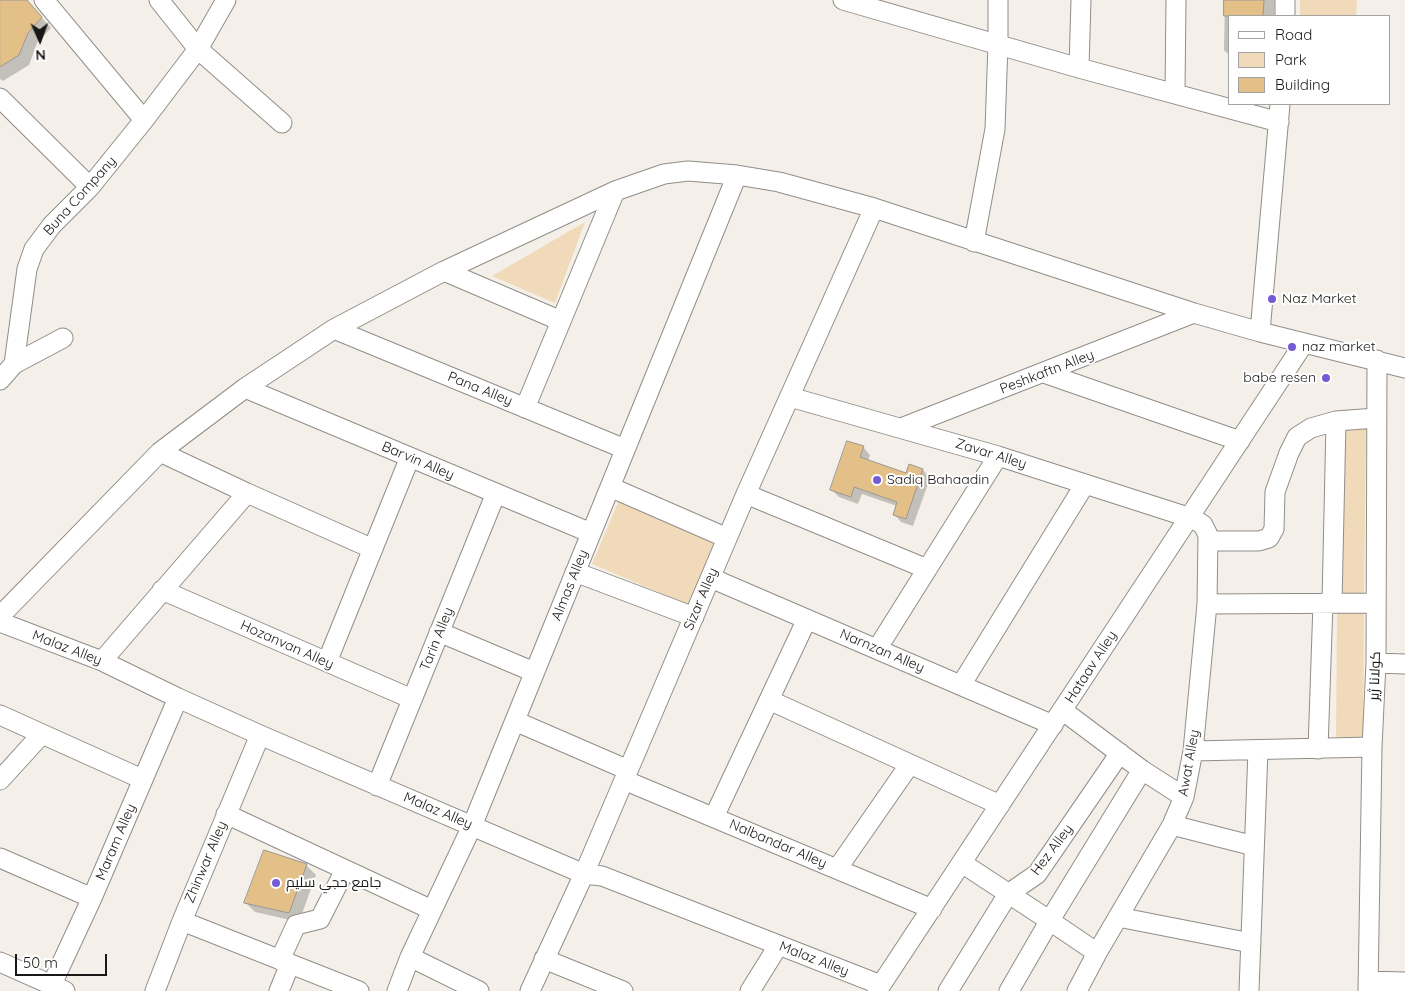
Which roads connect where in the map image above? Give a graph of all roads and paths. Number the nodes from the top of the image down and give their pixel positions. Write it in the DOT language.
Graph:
graph roads {
  1 [pos="44,0"];
  2 [pos="159,0"];
  3 [pos="226,0"];
  4 [pos="843,0"];
  5 [pos="998,0"];
  6 [pos="1081,0"];
  7 [pos="1176,0"];
  8 [pos="1285,0"];
  9 [pos="1285,15"];
  10 [pos="998,44"];
  11 [pos="198,49"];
  12 [pos="1079,68"];
  13 [pos="1175,93"];
  14 [pos="0,98"];
  15 [pos="1228,103"];
  16 [pos="1238,105"];
  17 [pos="1280,113"];
  18 [pos="144,120"];
  19 [pos="282,123"];
  20 [pos="737,175"];
  21 [pos="90,187"];
  22 [pos="616,191"];
  23 [pos="874,208"];
  24 [pos="974,242"];
  25 [pos="444,271"];
  26 [pos="1194,313"];
  27 [pos="561,321"];
  28 [pos="334,329"];
  29 [pos="1260,332"];
  30 [pos="63,338"];
  31 [pos="1304,343"];
  32 [pos="1377,360"];
  33 [pos="14,364"];
  34 [pos="1405,368"];
  35 [pos="1044,373"];
  36 [pos="0,380"];
  37 [pos="245,388"];
  38 [pos="790,397"];
  39 [pos="525,408"];
  40 [pos="1376,418"];
  41 [pos="1336,421"];
  42 [pos="901,428"];
  43 [pos="1240,441"];
  44 [pos="625,449"];
  45 [pos="160,452"];
  46 [pos="998,456"];
  47 [pos="410,457"];
  48 [pos="1086,484"];
  49 [pos="610,487"];
  50 [pos="496,493"];
  51 [pos="247,494"];
  52 [pos="746,494"];
  53 [pos="1190,517"];
  54 [pos="591,533"];
  55 [pos="727,538"];
  56 [pos="1208,540"];
  57 [pos="372,549"];
  58 [pos="927,569"];
  59 [pos="575,572"];
  60 [pos="711,578"];
  61 [pos="162,590"];
  62 [pos="1327,603"];
  63 [pos="1376,603"];
  64 [pos="1207,604"];
  65 [pos="0,616"];
  66 [pos="694,617"];
  67 [pos="807,619"];
  68 [pos="0,622"];
  69 [pos="439,632"];
  70 [pos="877,649"];
  71 [pos="102,661"];
  72 [pos="327,662"];
  73 [pos="1376,664"];
  74 [pos="1405,664"];
  75 [pos="534,672"];
  76 [pos="961,685"];
  77 [pos="178,698"];
  78 [pos="412,699"];
  79 [pos="769,700"];
  80 [pos="0,715"];
  81 [pos="1058,717"];
  82 [pos="514,721"];
  83 [pos="260,734"];
  84 [pos="41,735"];
  85 [pos="1372,747"];
  86 [pos="1318,749"];
  87 [pos="1258,750"];
  88 [pos="1193,751"];
  89 [pos="1120,753"];
  90 [pos="910,764"];
  91 [pos="1142,770"];
  92 [pos="626,775"];
  93 [pos="142,779"];
  94 [pos="0,780"];
  95 [pos="377,786"];
  96 [pos="1184,798"];
  97 [pos="1000,805"];
  98 [pos="226,814"];
  99 [pos="714,817"];
  100 [pos="1172,825"];
  101 [pos="472,826"];
  102 [pos="1254,846"];
  103 [pos="0,858"];
  104 [pos="962,863"];
  105 [pos="838,869"];
  106 [pos="345,870"];
  107 [pos="584,874"];
  108 [pos="1008,894"];
  109 [pos="92,898"];
  110 [pos="932,908"];
  111 [pos="432,910"];
  112 [pos="1118,917"];
  113 [pos="1050,920"];
  114 [pos="182,921"];
  115 [pos="1250,943"];
  116 [pos="778,946"];
  117 [pos="1097,953"];
  118 [pos="410,956"];
  119 [pos="544,960"];
  120 [pos="0,962"];
  121 [pos="285,962"];
  122 [pos="1405,982"];
  123 [pos="1368,986"];
  124 [pos="58,988"];
  125 [pos="879,988"];
  126 [pos="155,991"];
  127 [pos="278,991"];
  128 [pos="359,991"];
  129 [pos="397,991"];
  130 [pos="479,991"];
  131 [pos="530,991"];
  132 [pos="623,991"];
  133 [pos="750,991"];
  134 [pos="948,991"];
  135 [pos="1009,991"];
  136 [pos="1078,991"];
  137 [pos="1249,991"];
  1 -- 18 [label="street"];
  2 -- 11 [label="street"];
  3 -- 11 [label="street, Buna Company"];
  4 -- 10 [label="street"];
  5 -- 10 [label="street"];
  6 -- 12 [label="street"];
  7 -- 13 [label="street"];
  8 -- 9 [label="street"];
  10 -- 12 [label="street"];
  10 -- 24 [label="street"];
  11 -- 18 [label="street, Buna Company"];
  11 -- 19 [label="street"];
  12 -- 13 [label="street"];
  13 -- 15 [label="street"];
  14 -- 21 [label="street"];
  16 -- 17 [label="street"];
  17 -- 29 [label="street"];
  18 -- 21 [label="street, Buna Company"];
  20 -- 22 [label="street"];
  20 -- 23 [label="street"];
  20 -- 44 [label="street, Almas Alley"];
  21 -- 33 [label="street, Buna Company"];
  22 -- 25 [label="street"];
  22 -- 27 [label="street"];
  23 -- 24 [label="street"];
  23 -- 38 [label="street, Sizar Alley"];
  24 -- 26 [label="street"];
  25 -- 27 [label="street"];
  25 -- 28 [label="street"];
  26 -- 29 [label="street"];
  26 -- 35 [label="street, Peshkaftn Alley"];
  27 -- 39 [label="street"];
  28 -- 37 [label="street"];
  28 -- 39 [label="street, Pana Alley"];
  29 -- 31 [label="street"];
  30 -- 33 [label="street"];
  31 -- 32 [label="street"];
  31 -- 43 [label="street, Hataav Alley"];
  32 -- 34 [label="street"];
  32 -- 40 [label="street, کولانا ژیر"];
  33 -- 36 [label="street"];
  35 -- 42 [label="street, Peshkaftn Alley"];
  35 -- 43 [label="street"];
  37 -- 45 [label="street"];
  37 -- 47 [label="street, Barvin Alley"];
  38 -- 42 [label="street, Zavar Alley"];
  38 -- 52 [label="street, Sizar Alley"];
  39 -- 44 [label="street, Pana Alley"];
  40 -- 41 [label="street"];
  40 -- 63 [label="street, کولانا ژیر"];
  41 -- 56 [label="street"];
  41 -- 62 [label="street"];
  42 -- 46 [label="street, Zavar Alley"];
  43 -- 53 [label="street, Hataav Alley"];
  44 -- 49 [label="street, Almas Alley"];
  45 -- 51 [label="street"];
  45 -- 65 [label="street"];
  46 -- 48 [label="street, Zavar Alley"];
  46 -- 58 [label="street"];
  47 -- 50 [label="street, Barvin Alley"];
  47 -- 57 [label="street"];
  48 -- 53 [label="street, Zavar Alley"];
  48 -- 76 [label="street"];
  49 -- 54 [label="street, Almas Alley"];
  49 -- 55 [label="street"];
  50 -- 54 [label="street, Barvin Alley"];
  50 -- 69 [label="street, Tarin Alley"];
  51 -- 57 [label="street"];
  51 -- 61 [label="street"];
  52 -- 55 [label="street, Sizar Alley"];
  52 -- 58 [label="street"];
  53 -- 56 [label="street"];
  53 -- 81 [label="street, Hataav Alley"];
  54 -- 59 [label="street, Almas Alley"];
  55 -- 60 [label="street, Sizar Alley"];
  56 -- 64 [label="street, Awat Alley"];
  57 -- 72 [label="street"];
  58 -- 70 [label="street"];
  59 -- 66 [label="street"];
  59 -- 75 [label="street, Almas Alley"];
  60 -- 66 [label="street, Sizar Alley"];
  60 -- 67 [label="street, Narnzan Alley"];
  61 -- 71 [label="street"];
  61 -- 72 [label="street, Hozanvan Alley"];
  62 -- 63 [label="street"];
  62 -- 64 [label="street"];
  62 -- 86 [label="street"];
  63 -- 73 [label="street, کولانا ژیر"];
  64 -- 88 [label="street, Awat Alley"];
  66 -- 92 [label="street, Sizar Alley"];
  67 -- 70 [label="street, Narnzan Alley"];
  67 -- 79 [label="street"];
  68 -- 71 [label="street, Malaz Alley"];
  69 -- 75 [label="street"];
  69 -- 78 [label="street, Tarin Alley"];
  70 -- 76 [label="street, Narnzan Alley"];
  71 -- 77 [label="street, Malaz Alley"];
  72 -- 78 [label="street, Hozanvan Alley"];
  73 -- 74 [label="street"];
  73 -- 85 [label="street, کولانا ژیر"];
  75 -- 82 [label="street, Almas Alley"];
  76 -- 81 [label="street, Narnzan Alley"];
  77 -- 83 [label="street, Malaz Alley"];
  77 -- 93 [label="street, Maram Alley"];
  78 -- 95 [label="street, Tarin Alley"];
  79 -- 90 [label="street"];
  79 -- 99 [label="street"];
  80 -- 84 [label="street"];
  81 -- 89 [label="street, Narnzan Alley"];
  81 -- 97 [label="street, Hataav Alley"];
  82 -- 92 [label="street, Nalbandar Alley"];
  82 -- 101 [label="street, Almas Alley"];
  83 -- 95 [label="street, Malaz Alley"];
  83 -- 98 [label="street, Zhinwar Alley"];
  84 -- 93 [label="street"];
  84 -- 94 [label="street"];
  85 -- 86 [label="street"];
  85 -- 123 [label="street, کولانا ژیر"];
  86 -- 87 [label="street"];
  87 -- 88 [label="street"];
  87 -- 102 [label="street"];
  88 -- 96 [label="street, Awat Alley"];
  89 -- 91 [label="street, Narnzan Alley"];
  89 -- 108 [label="street, Hez Alley"];
  90 -- 97 [label="street"];
  90 -- 105 [label="street"];
  91 -- 96 [label="street, Narnzan Alley"];
  91 -- 113 [label="street"];
  92 -- 99 [label="street, Nalbandar Alley"];
  92 -- 107 [label="street, Sizar Alley"];
  93 -- 109 [label="street, Maram Alley"];
  95 -- 101 [label="street, Malaz Alley"];
  96 -- 100 [label="street, Awat Alley"];
  97 -- 104 [label="street, Hataav Alley"];
  98 -- 106 [label="street"];
  98 -- 114 [label="street, Zhinwar Alley"];
  99 -- 105 [label="street, Nalbandar Alley"];
  100 -- 102 [label="street"];
  100 -- 112 [label="street, Awat Alley"];
  101 -- 107 [label="street, Malaz Alley"];
  101 -- 111 [label="street, Almas Alley"];
  102 -- 115 [label="street"];
  103 -- 109 [label="street"];
  104 -- 108 [label="street"];
  104 -- 110 [label="street, Hataav Alley"];
  105 -- 110 [label="street, Nalbandar Alley"];
  106 -- 111 [label="street"];
  106 -- 121 [label="street"];
  107 -- 116 [label="street, Malaz Alley"];
  107 -- 119 [label="street, Sizar Alley"];
  108 -- 113 [label="street"];
  108 -- 134 [label="street, Hez Alley"];
  109 -- 124 [label="street, Maram Alley"];
  110 -- 125 [label="street, Hataav Alley"];
  111 -- 118 [label="street, Almas Alley"];
  112 -- 115 [label="street"];
  112 -- 117 [label="street, Awat Alley"];
  113 -- 117 [label="street"];
  113 -- 135 [label="street"];
  114 -- 121 [label="street"];
  114 -- 126 [label="street, Zhinwar Alley"];
  115 -- 137 [label="street"];
  116 -- 125 [label="street, Malaz Alley"];
  116 -- 133 [label="street"];
  117 -- 136 [label="street, Awat Alley"];
  118 -- 129 [label="street, Almas Alley"];
  118 -- 130 [label="street"];
  119 -- 131 [label="street, Sizar Alley"];
  119 -- 132 [label="street"];
  120 -- 124 [label="street"];
  121 -- 127 [label="street"];
  121 -- 128 [label="street"];
  122 -- 123 [label="street"];
}
